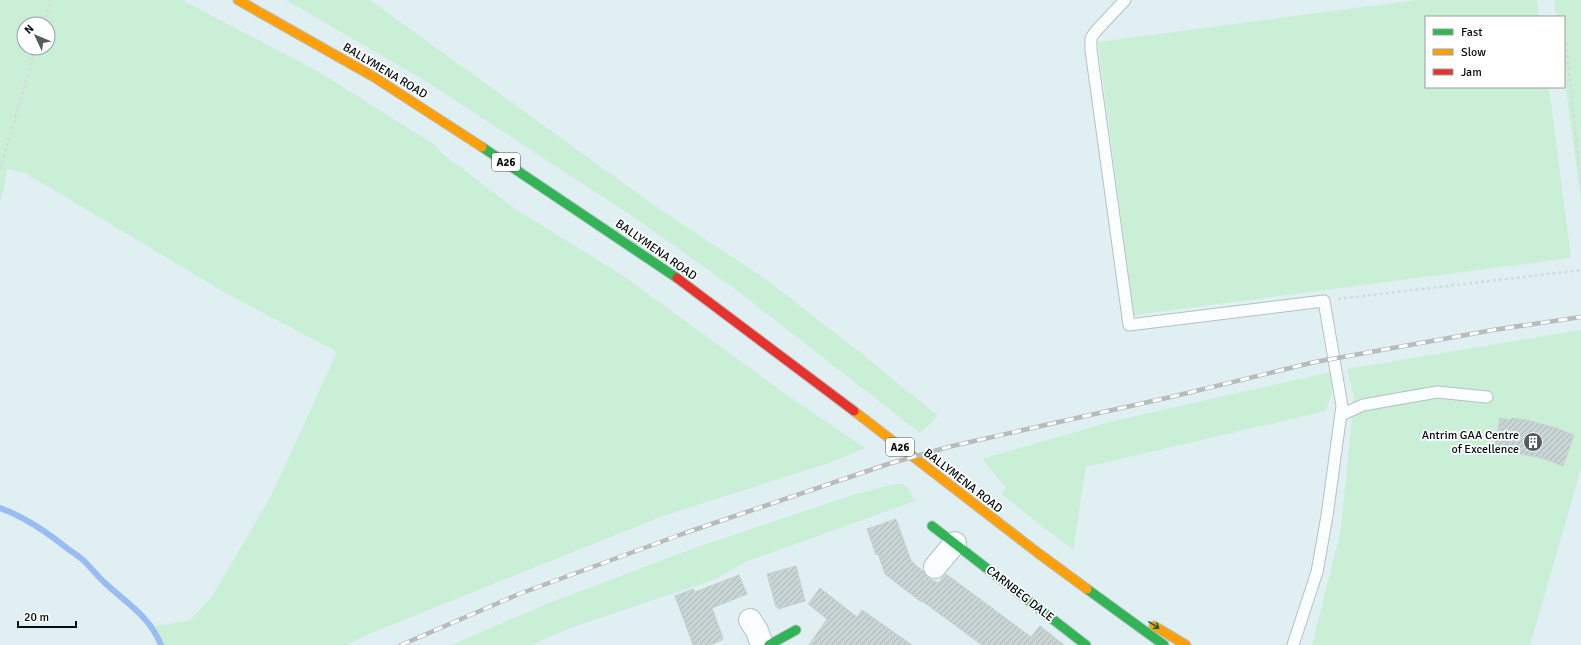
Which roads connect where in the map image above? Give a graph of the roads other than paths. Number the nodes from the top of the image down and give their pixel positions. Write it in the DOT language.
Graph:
graph roads {
  1 [pos="238,0"];
  2 [pos="1124,0"];
  3 [pos="1486,397"];
  4 [pos="1341,415"];
  5 [pos="932,526"];
  6 [pos="955,543"];
  7 [pos="1038,553"];
  8 [pos="934,567"];
  9 [pos="750,620"];
  10 [pos="796,630"];
  11 [pos="762,645"];
  12 [pos="769,645"];
  13 [pos="1086,645"];
  14 [pos="1164,645"];
  15 [pos="1186,645"];
  16 [pos="1293,645"];
  1 -- 7 [label="main road, BALLYMENA ROAD / A26"];
  2 -- 4 [label="lane"];
  3 -- 4 [label="lane"];
  4 -- 16 [label="lane"];
  5 -- 6 [label="main road, CARNBEG DALE"];
  6 -- 8 [label="street"];
  6 -- 13 [label="main road, CARNBEG DALE"];
  7 -- 14 [label="main road, BALLYMENA ROAD / A26"];
  7 -- 15 [label="main road, BALLYMENA ROAD / A26, one-way"];
  9 -- 11 [label="street"];
  10 -- 12 [label="main road"];
}
